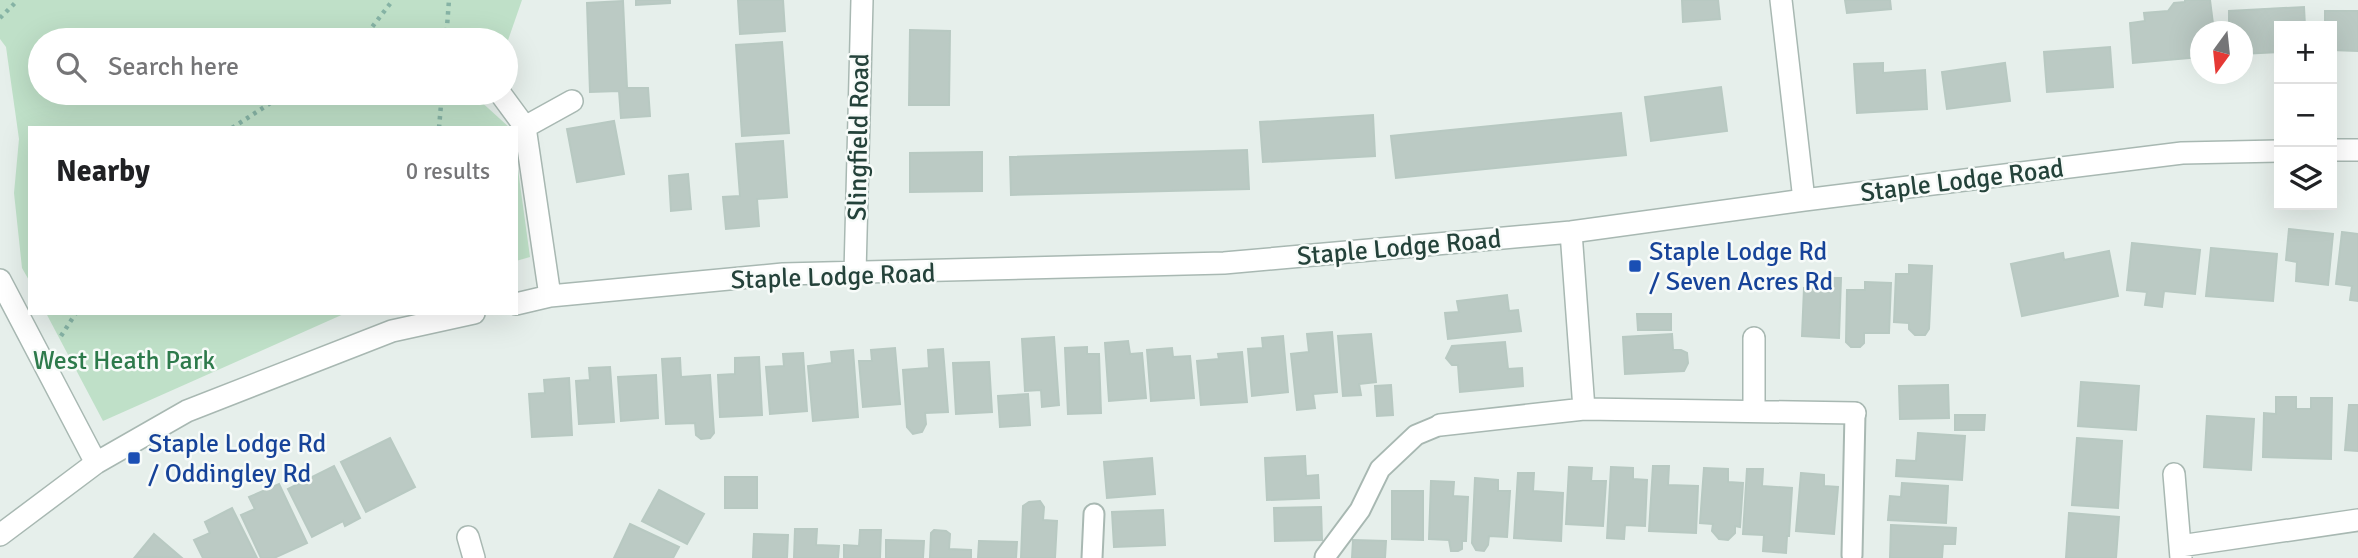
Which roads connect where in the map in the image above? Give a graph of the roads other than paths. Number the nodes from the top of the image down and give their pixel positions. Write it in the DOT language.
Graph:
graph roads {
  1 [pos="862,0"];
  2 [pos="1781,0"];
  3 [pos="572,101"];
  4 [pos="509,105"];
  5 [pos="525,127"];
  6 [pos="2358,149"];
  7 [pos="2337,150"];
  8 [pos="2274,151"];
  9 [pos="1804,200"];
  10 [pos="1571,232"];
  11 [pos="855,273"];
  12 [pos="0,280"];
  13 [pos="550,296"];
  14 [pos="518,304"];
  15 [pos="465,315"];
  16 [pos="1754,338"];
  17 [pos="1584,409"];
  18 [pos="1754,410"];
  19 [pos="1855,413"];
  20 [pos="1440,425"];
  21 [pos="96,463"];
  22 [pos="2174,474"];
  23 [pos="1094,514"];
  24 [pos="2358,520"];
  25 [pos="0,535"];
  26 [pos="468,537"];
  27 [pos="2180,552"];
  28 [pos="1852,555"];
  29 [pos="1325,557"];
  30 [pos="474,558"];
  31 [pos="1092,558"];
  1 -- 11 [label="street, Slingfield Road"];
  2 -- 9 [label="street"];
  3 -- 5 [label="street"];
  4 -- 5 [label="street"];
  5 -- 13 [label="street"];
  6 -- 7 [label="street"];
  8 -- 9 [label="street, Staple Lodge Road"];
  9 -- 10 [label="street, Staple Lodge Road"];
  10 -- 11 [label="street, Staple Lodge Road"];
  10 -- 17 [label="street"];
  11 -- 13 [label="street, Staple Lodge Road"];
  12 -- 21 [label="street"];
  13 -- 14 [label="street, Staple Lodge Road"];
  15 -- 21 [label="street"];
  16 -- 18 [label="street"];
  17 -- 18 [label="street"];
  17 -- 20 [label="street"];
  18 -- 19 [label="street"];
  19 -- 28 [label="lane"];
  20 -- 29 [label="lane"];
  21 -- 25 [label="street"];
  22 -- 27 [label="street"];
  23 -- 31 [label="lane"];
  24 -- 27 [label="street"];
  26 -- 30 [label="street"];
}
